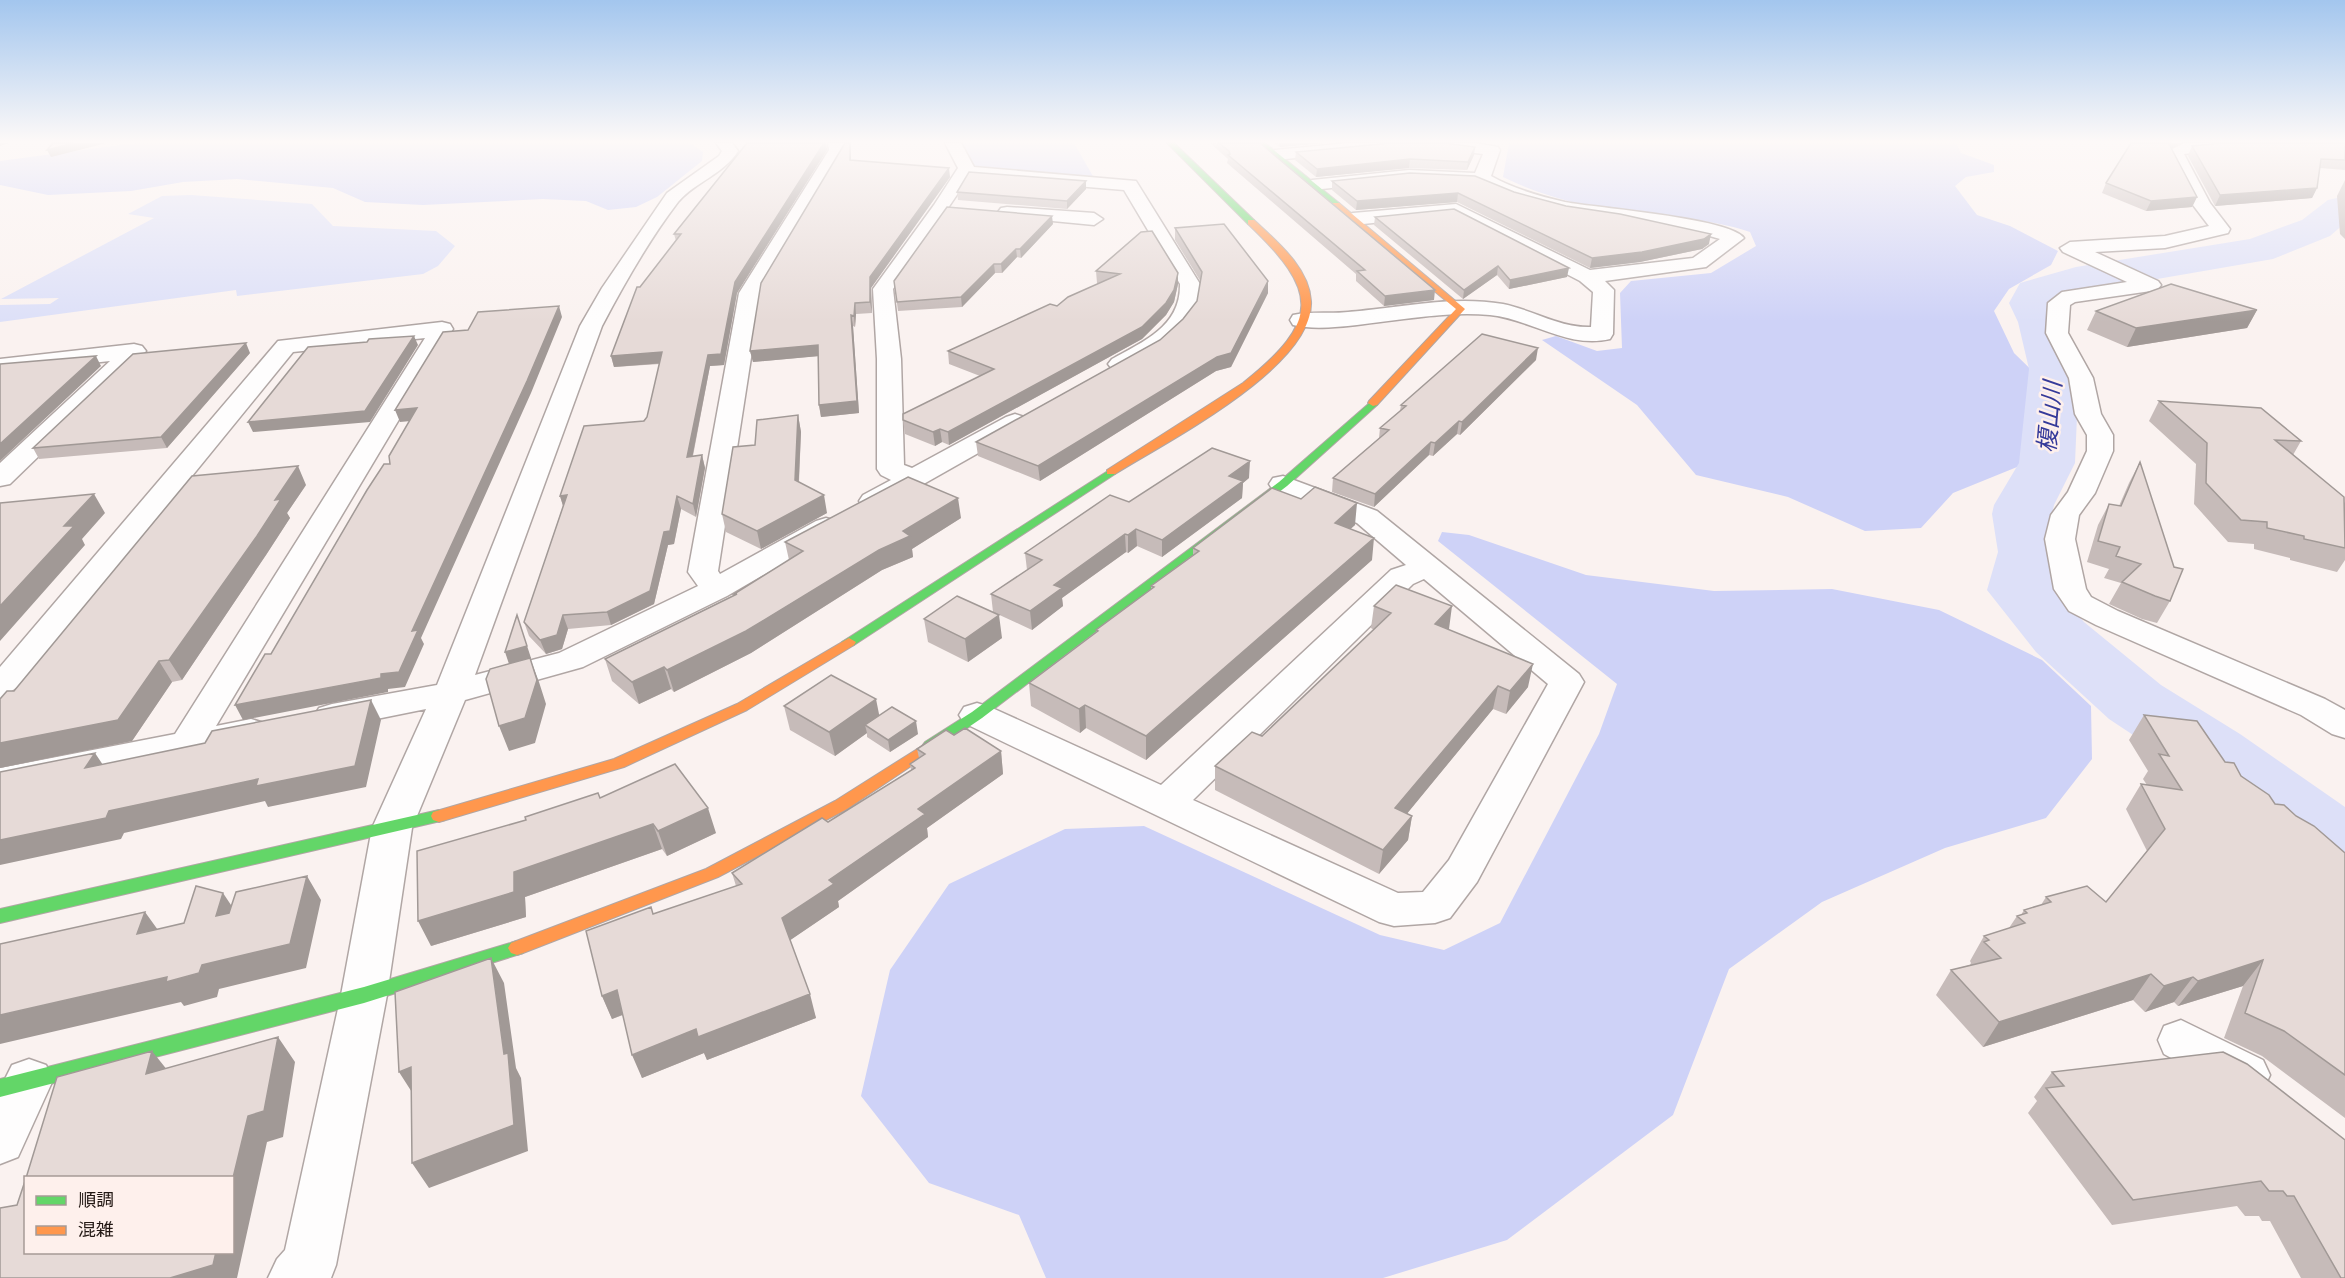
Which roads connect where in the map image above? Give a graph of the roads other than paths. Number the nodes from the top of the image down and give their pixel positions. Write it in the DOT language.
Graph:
graph roads {
  1 [pos="669,203"];
  2 [pos="805,203"];
  3 [pos="945,203"];
  4 [pos="1141,203"];
  5 [pos="1231,203"];
  6 [pos="1333,203"];
  7 [pos="1550,203"];
  8 [pos="2201,203"];
  9 [pos="942,207"];
  10 [pos="966,209"];
  11 [pos="989,211"];
  12 [pos="1094,219"];
  13 [pos="1353,219"];
  14 [pos="1587,277"];
  15 [pos="1461,309"];
  16 [pos="1301,320"];
  17 [pos="0,366"];
  18 [pos="1101,374"];
  19 [pos="1032,413"];
  20 [pos="0,478"];
  21 [pos="912,479"];
  22 [pos="1283,484"];
  23 [pos="1428,567"];
  24 [pos="716,589"];
  25 [pos="0,689"];
  26 [pos="451,693"];
  27 [pos="977,715"];
  28 [pos="2345,726"];
  29 [pos="187,744"];
  30 [pos="0,781"];
  31 [pos="1166,803"];
  32 [pos="392,828"];
  33 [pos="0,916"];
  34 [pos="364,995"];
  35 [pos="2181,1040"];
  36 [pos="14,1084"];
  37 [pos="2281,1101"];
  38 [pos="0,1141"];
  39 [pos="296,1278"];
  1 -- 26 [label="street"];
  2 -- 24 [label="street"];
  3 -- 9 [label="street"];
  4 -- 18 [label="street"];
  5 -- 16 [label="street"];
  6 -- 13 [label="street"];
  7 -- 14 [label="street"];
  8 -- 28 [label="street"];
  9 -- 10 [label="street"];
  9 -- 21 [label="street"];
  11 -- 12 [label="street"];
  13 -- 14 [label="street"];
  13 -- 15 [label="street"];
  14 -- 15 [label="street"];
  15 -- 16 [label="street"];
  15 -- 22 [label="street"];
  16 -- 32 [label="street"];
  17 -- 20 [label="street"];
  19 -- 21 [label="street"];
  21 -- 24 [label="street"];
  22 -- 23 [label="street"];
  22 -- 27 [label="street"];
  23 -- 31 [label="street"];
  23 -- 31 [label="street"];
  24 -- 26 [label="street"];
  25 -- 29 [label="street"];
  26 -- 29 [label="street"];
  26 -- 32 [label="street"];
  27 -- 31 [label="street"];
  27 -- 34 [label="street"];
  29 -- 30 [label="street"];
  32 -- 33 [label="street"];
  32 -- 34 [label="street"];
  34 -- 36 [label="street"];
  34 -- 39 [label="street"];
  35 -- 37 [label="street"];
  36 -- 38 [label="street"];
}
